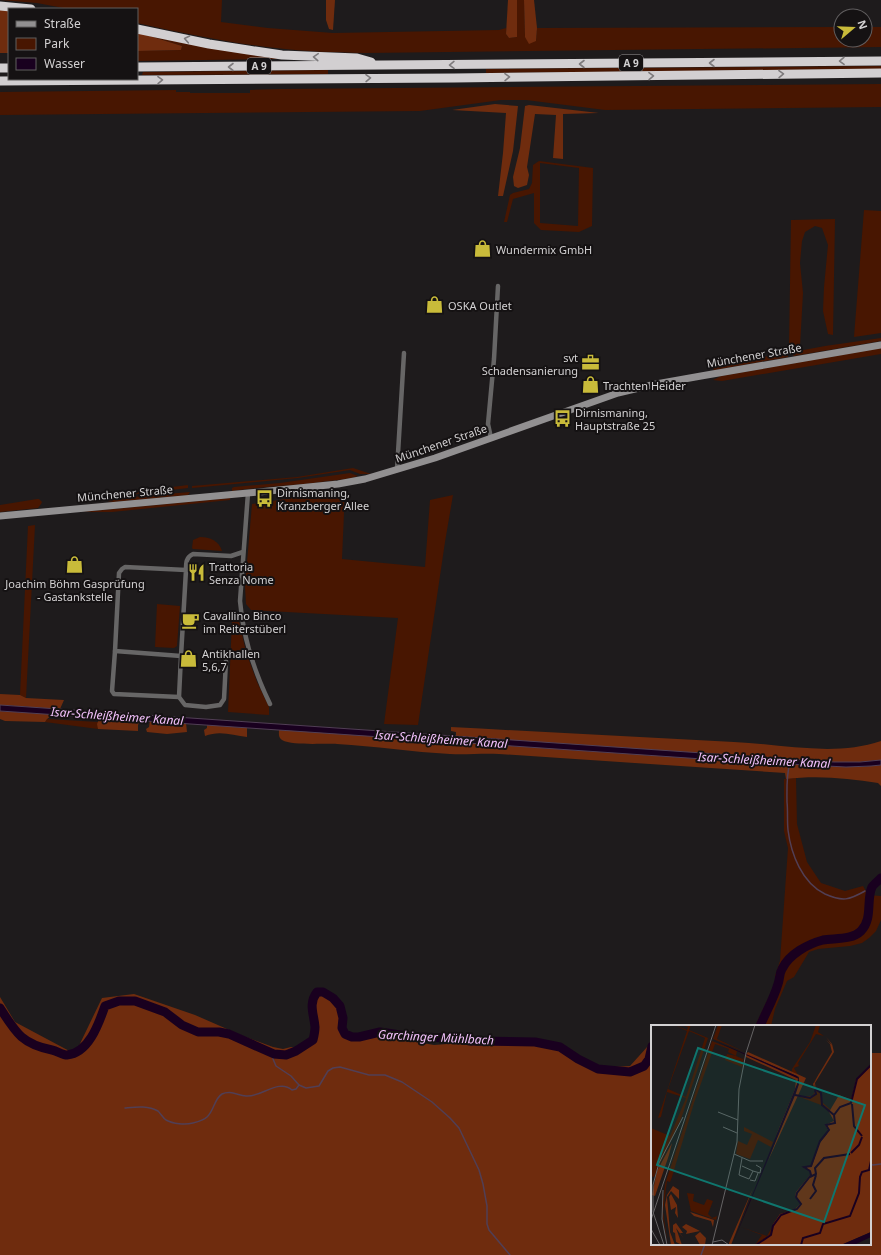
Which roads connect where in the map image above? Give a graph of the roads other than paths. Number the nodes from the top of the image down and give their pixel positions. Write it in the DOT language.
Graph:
graph roads {
  1 [pos="0,6"];
  2 [pos="21,8"];
  3 [pos="138,28"];
  4 [pos="881,61"];
  5 [pos="382,66"];
  6 [pos="138,67"];
  7 [pos="881,74"];
  8 [pos="0,81"];
  9 [pos="498,286"];
  10 [pos="881,345"];
  11 [pos="404,354"];
  12 [pos="491,438"];
  13 [pos="397,468"];
  14 [pos="248,493"];
  15 [pos="0,516"];
  16 [pos="243,552"];
  17 [pos="186,570"];
  18 [pos="115,651"];
  19 [pos="181,656"];
  20 [pos="226,661"];
  21 [pos="179,697"];
  22 [pos="270,704"];
  1 -- 2 [label="highway"];
  5 -- 3 [label="highway, one-way"];
  4 -- 5 [label="highway, A 9, one-way"];
  5 -- 6 [label="highway, A 9, one-way"];
  8 -- 7 [label="highway, A 9, one-way"];
  9 -- 12 [label="street"];
  10 -- 12 [label="main road, Münchener Straße"];
  11 -- 13 [label="street"];
  12 -- 13 [label="main road, Münchener Straße"];
  13 -- 14 [label="main road, Münchener Straße"];
  14 -- 15 [label="main road, Münchener Straße"];
  14 -- 16 [label="street"];
  16 -- 17 [label="street"];
  16 -- 22 [label="street"];
  17 -- 18 [label="street"];
  17 -- 19 [label="street"];
  18 -- 19 [label="street"];
  18 -- 21 [label="street"];
  19 -- 21 [label="street"];
  20 -- 21 [label="street"];
}
